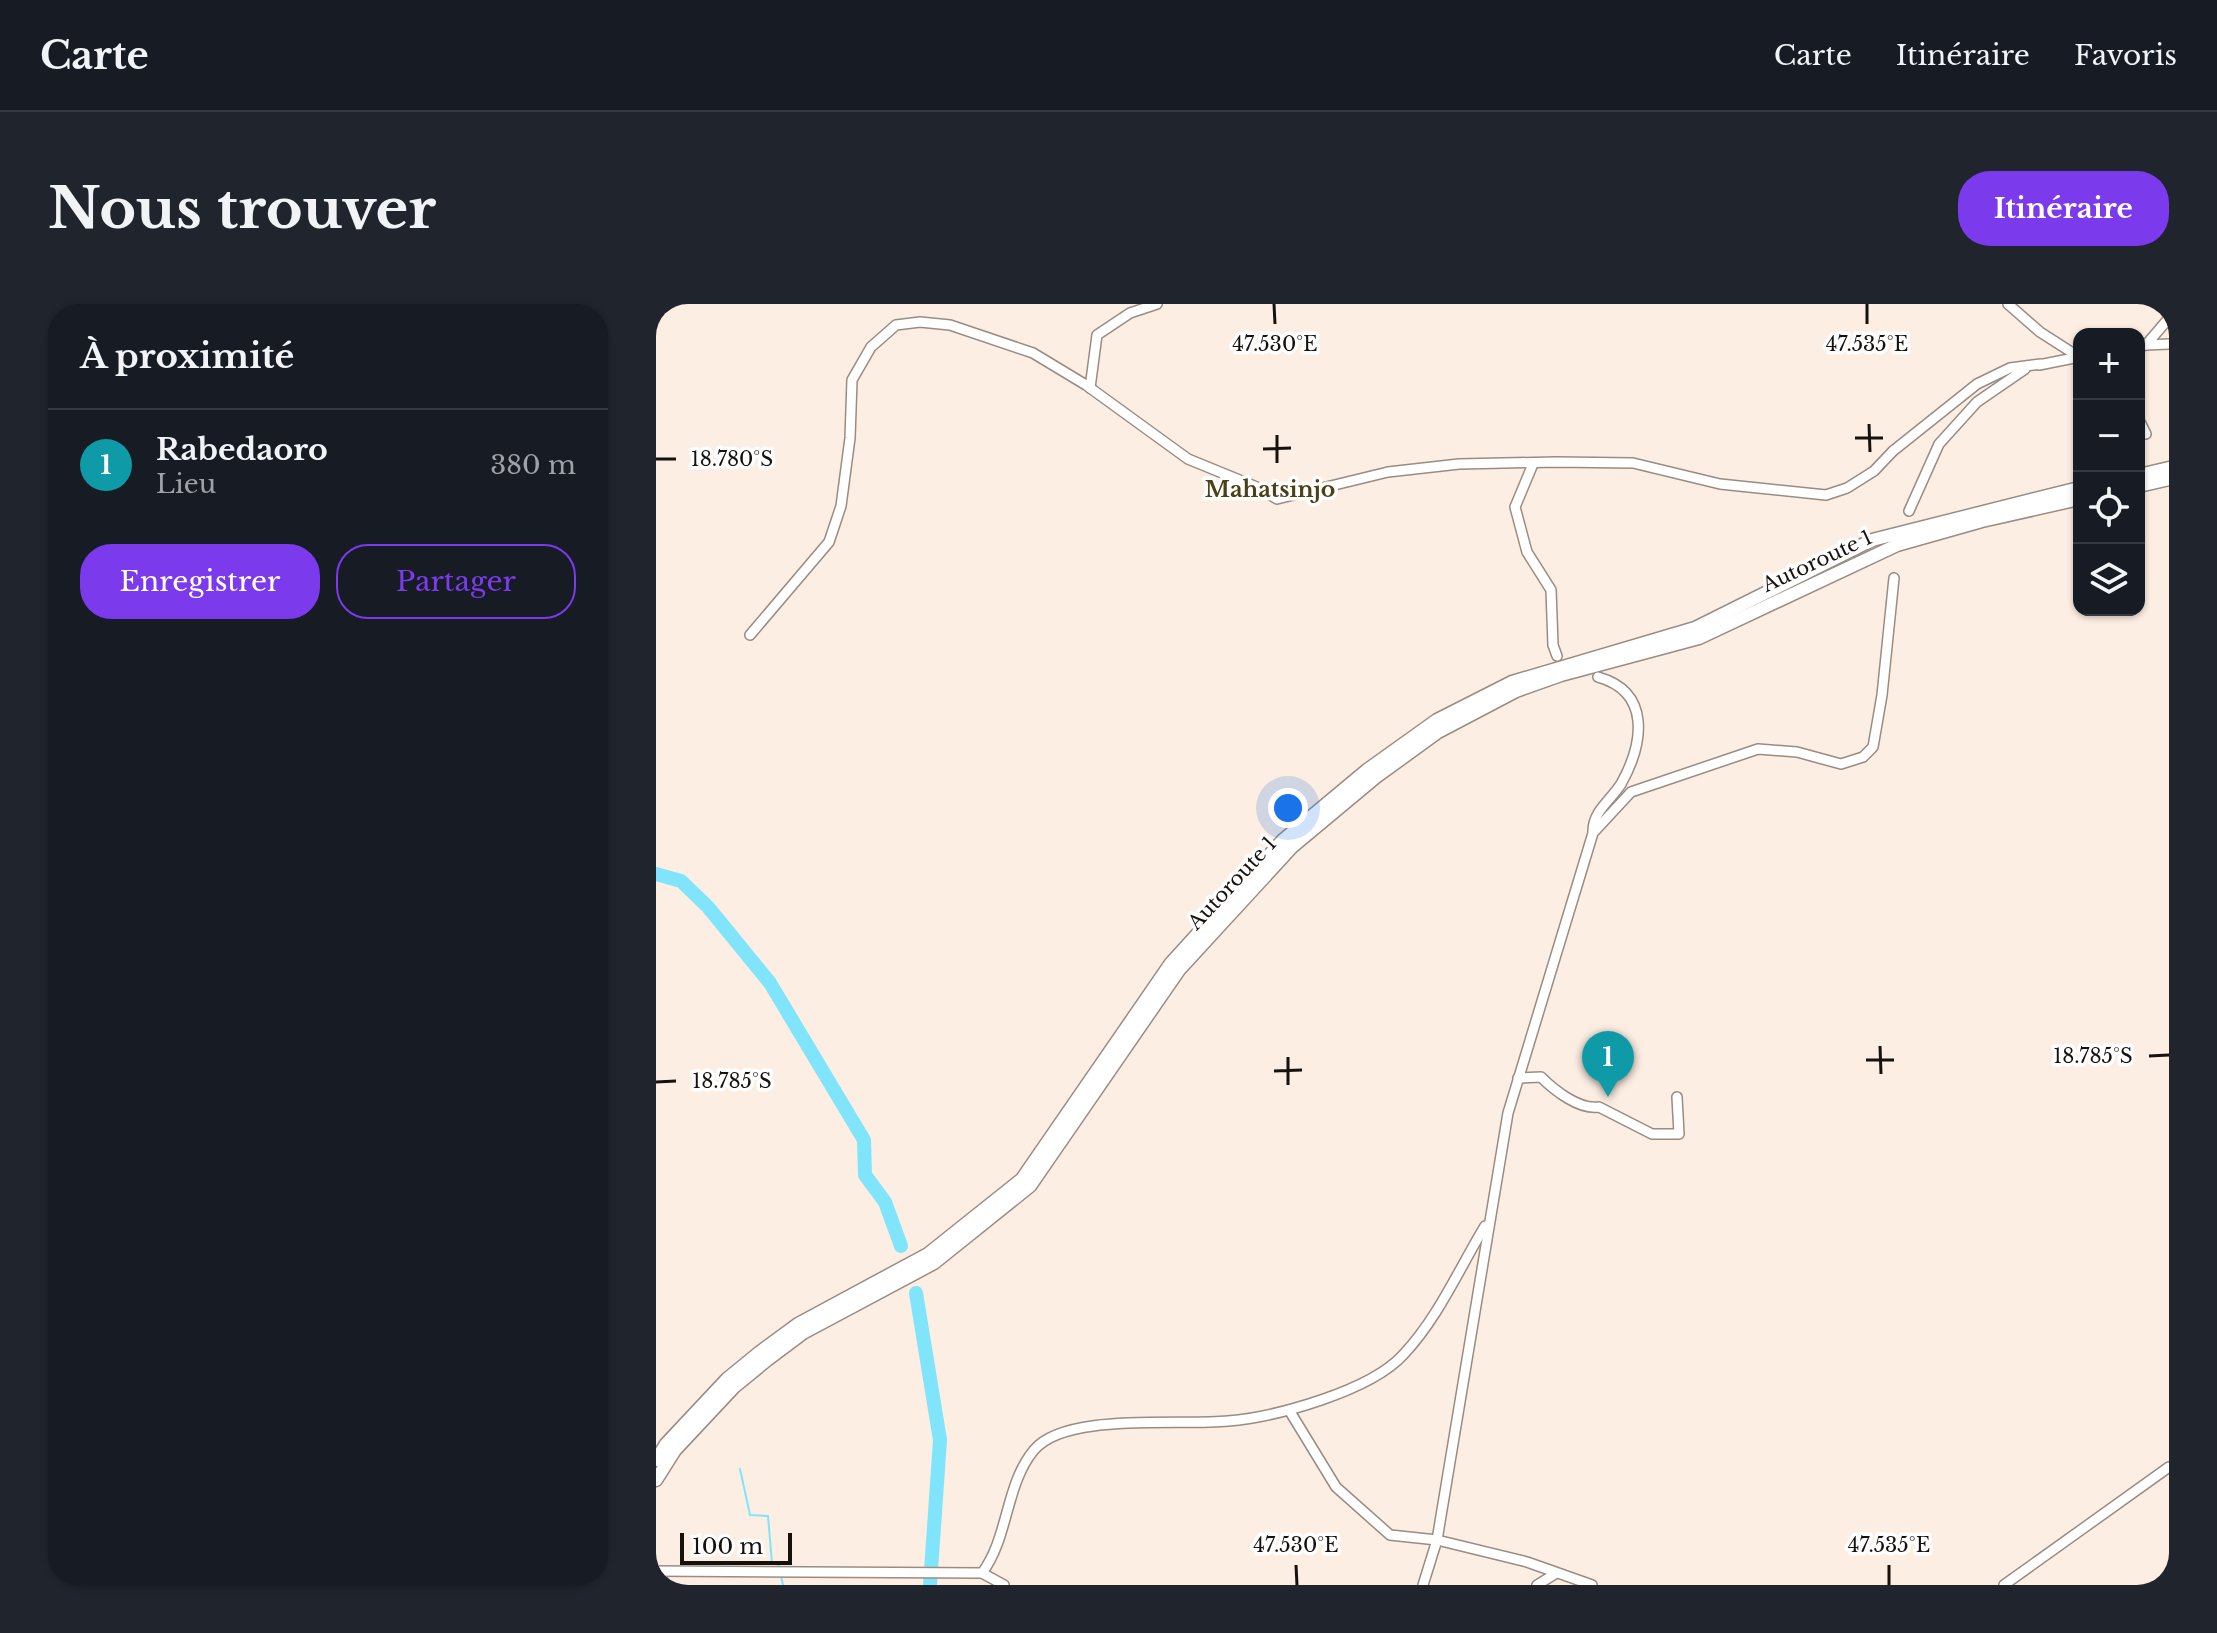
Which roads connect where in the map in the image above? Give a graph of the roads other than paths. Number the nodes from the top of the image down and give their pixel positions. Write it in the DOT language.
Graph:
graph roads {
  1 [pos="1157,304"];
  2 [pos="2008,304"];
  3 [pos="2169,318"];
  4 [pos="2145,343"];
  5 [pos="2169,344"];
  6 [pos="2145,346"];
  7 [pos="2073,353"];
  8 [pos="2073,358"];
  9 [pos="2041,364"];
  10 [pos="1090,388"];
  11 [pos="1533,464"];
  12 [pos="2169,468"];
  13 [pos="2145,474"];
  14 [pos="2169,479"];
  15 [pos="2145,485"];
  16 [pos="2073,490"];
  17 [pos="2073,500"];
  18 [pos="1909,511"];
  19 [pos="1894,578"];
  20 [pos="750,635"];
  21 [pos="1557,656"];
  22 [pos="1598,677"];
  23 [pos="1593,833"];
  24 [pos="1518,1078"];
  25 [pos="1677,1097"];
  26 [pos="1488,1220"];
  27 [pos="1289,1410"];
  28 [pos="656,1460"];
  29 [pos="2169,1467"];
  30 [pos="656,1480"];
  31 [pos="1437,1540"];
  32 [pos="656,1571"];
  33 [pos="982,1573"];
  34 [pos="1555,1574"];
  35 [pos="1004,1585"];
  36 [pos="1423,1585"];
  37 [pos="1537,1585"];
  38 [pos="1592,1585"];
  39 [pos="2004,1585"];
  1 -- 10 [label="street"];
  2 -- 7 [label="street"];
  3 -- 4 [label="street"];
  5 -- 6 [label="street"];
  8 -- 9 [label="street"];
  9 -- 11 [label="street"];
  9 -- 18 [label="street"];
  10 -- 11 [label="street"];
  10 -- 20 [label="street"];
  11 -- 21 [label="street"];
  12 -- 13 [label="main road"];
  14 -- 15 [label="main road"];
  16 -- 28 [label="main road, Autoroute 1"];
  17 -- 30 [label="main road, Autoroute 1"];
  19 -- 23 [label="street"];
  22 -- 23 [label="street"];
  23 -- 24 [label="street"];
  24 -- 25 [label="street"];
  24 -- 26 [label="street"];
  26 -- 27 [label="street"];
  26 -- 31 [label="street"];
  27 -- 31 [label="street"];
  27 -- 33 [label="street"];
  29 -- 39 [label="street"];
  31 -- 34 [label="street"];
  31 -- 36 [label="street"];
  32 -- 33 [label="street"];
  33 -- 35 [label="street"];
  34 -- 37 [label="street"];
  34 -- 38 [label="street"];
}
